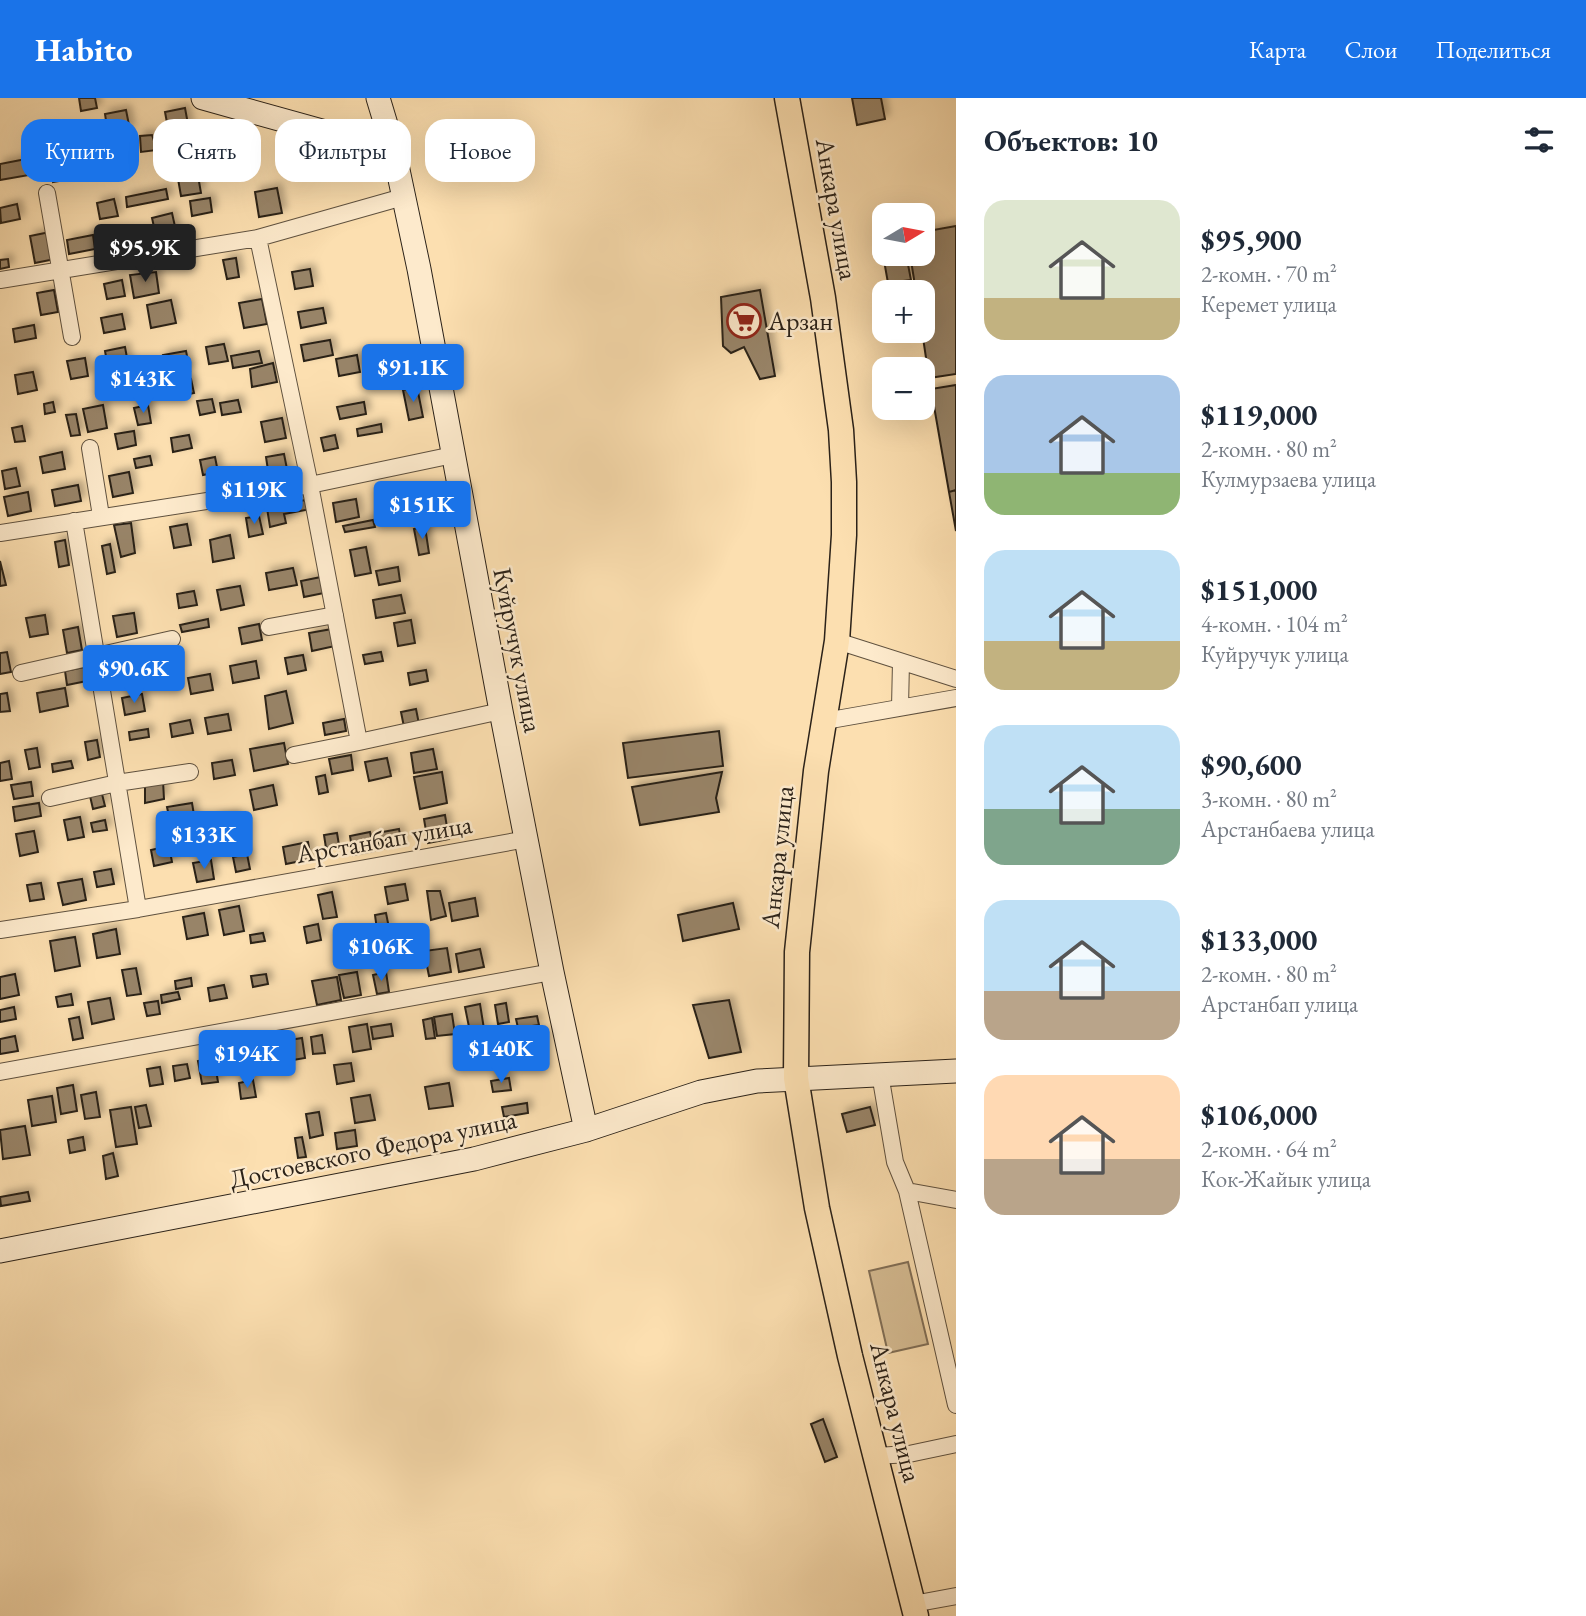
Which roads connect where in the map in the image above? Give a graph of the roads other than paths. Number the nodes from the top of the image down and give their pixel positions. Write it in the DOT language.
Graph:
graph roads {
  1 [pos="203,98"];
  2 [pos="378,98"];
  3 [pos="787,98"];
  4 [pos="279,119"];
  5 [pos="384,119"];
  6 [pos="400,182"];
  7 [pos="47,193"];
  8 [pos="403,197"];
  9 [pos="258,238"];
  10 [pos="59,271"];
  11 [pos="0,280"];
  12 [pos="72,337"];
  13 [pos="90,448"];
  14 [pos="453,455"];
  15 [pos="310,485"];
  16 [pos="101,516"];
  17 [pos="74,521"];
  18 [pos="0,533"];
  19 [pos="335,615"];
  20 [pos="269,627"];
  21 [pos="172,639"];
  22 [pos="838,641"];
  23 [pos="96,656"];
  24 [pos="901,662"];
  25 [pos="21,673"];
  26 [pos="956,679"];
  27 [pos="956,698"];
  28 [pos="900,707"];
  29 [pos="501,711"];
  30 [pos="825,721"];
  31 [pos="359,742"];
  32 [pos="294,755"];
  33 [pos="190,772"];
  34 [pos="117,783"];
  35 [pos="50,798"];
  36 [pos="527,839"];
  37 [pos="138,909"];
  38 [pos="0,930"];
  39 [pos="552,972"];
  40 [pos="956,1071"];
  41 [pos="0,1072"];
  42 [pos="880,1074"];
  43 [pos="796,1078"];
  44 [pos="586,1130"];
  45 [pos="907,1191"];
  46 [pos="956,1200"];
  47 [pos="0,1251"];
  48 [pos="956,1405"];
  49 [pos="956,1444"];
  50 [pos="876,1456"];
  51 [pos="956,1596"];
  52 [pos="914,1610"];
  1 -- 4 [label="street"];
  2 -- 5 [label="street, Куйручук улица"];
  3 -- 22 [label="main road, Анкара улица"];
  6 -- 8 [label="street, Куйручук улица"];
  7 -- 10 [label="street"];
  8 -- 9 [label="street"];
  8 -- 14 [label="street, Куйручук улица"];
  9 -- 10 [label="street"];
  9 -- 15 [label="street"];
  10 -- 11 [label="street"];
  10 -- 12 [label="street"];
  13 -- 16 [label="street"];
  14 -- 15 [label="street"];
  14 -- 29 [label="street, Куйручук улица"];
  15 -- 16 [label="street"];
  15 -- 19 [label="street"];
  16 -- 17 [label="street"];
  17 -- 18 [label="street"];
  17 -- 23 [label="street"];
  19 -- 20 [label="street"];
  19 -- 31 [label="street"];
  21 -- 23 [label="street"];
  22 -- 24 [label="street"];
  22 -- 30 [label="main road, Анкара улица"];
  23 -- 25 [label="street"];
  23 -- 34 [label="street"];
  24 -- 26 [label="street"];
  24 -- 28 [label="street"];
  27 -- 28 [label="street"];
  28 -- 30 [label="street"];
  29 -- 31 [label="street"];
  29 -- 36 [label="street, Куйручук улица"];
  30 -- 43 [label="main road, Анкара улица"];
  31 -- 32 [label="street"];
  33 -- 34 [label="street"];
  34 -- 35 [label="street"];
  34 -- 37 [label="street"];
  36 -- 37 [label="street, Арстанбап улица"];
  36 -- 39 [label="street, Куйручук улица"];
  37 -- 38 [label="street, Арстанбап улица"];
  39 -- 41 [label="street"];
  39 -- 44 [label="street, Куйручук улица"];
  40 -- 42 [label="street, Достоевского Федора улица"];
  42 -- 43 [label="street, Достоевского Федора улица"];
  42 -- 45 [label="street"];
  43 -- 44 [label="street, Достоевского Федора улица"];
  43 -- 50 [label="main road, Анкара улица"];
  44 -- 47 [label="street, Достоевского Федора улица"];
  45 -- 46 [label="street"];
  45 -- 48 [label="street"];
  49 -- 50 [label="street"];
  50 -- 52 [label="main road, Анкара улица"];
  51 -- 52 [label="street"];
}
